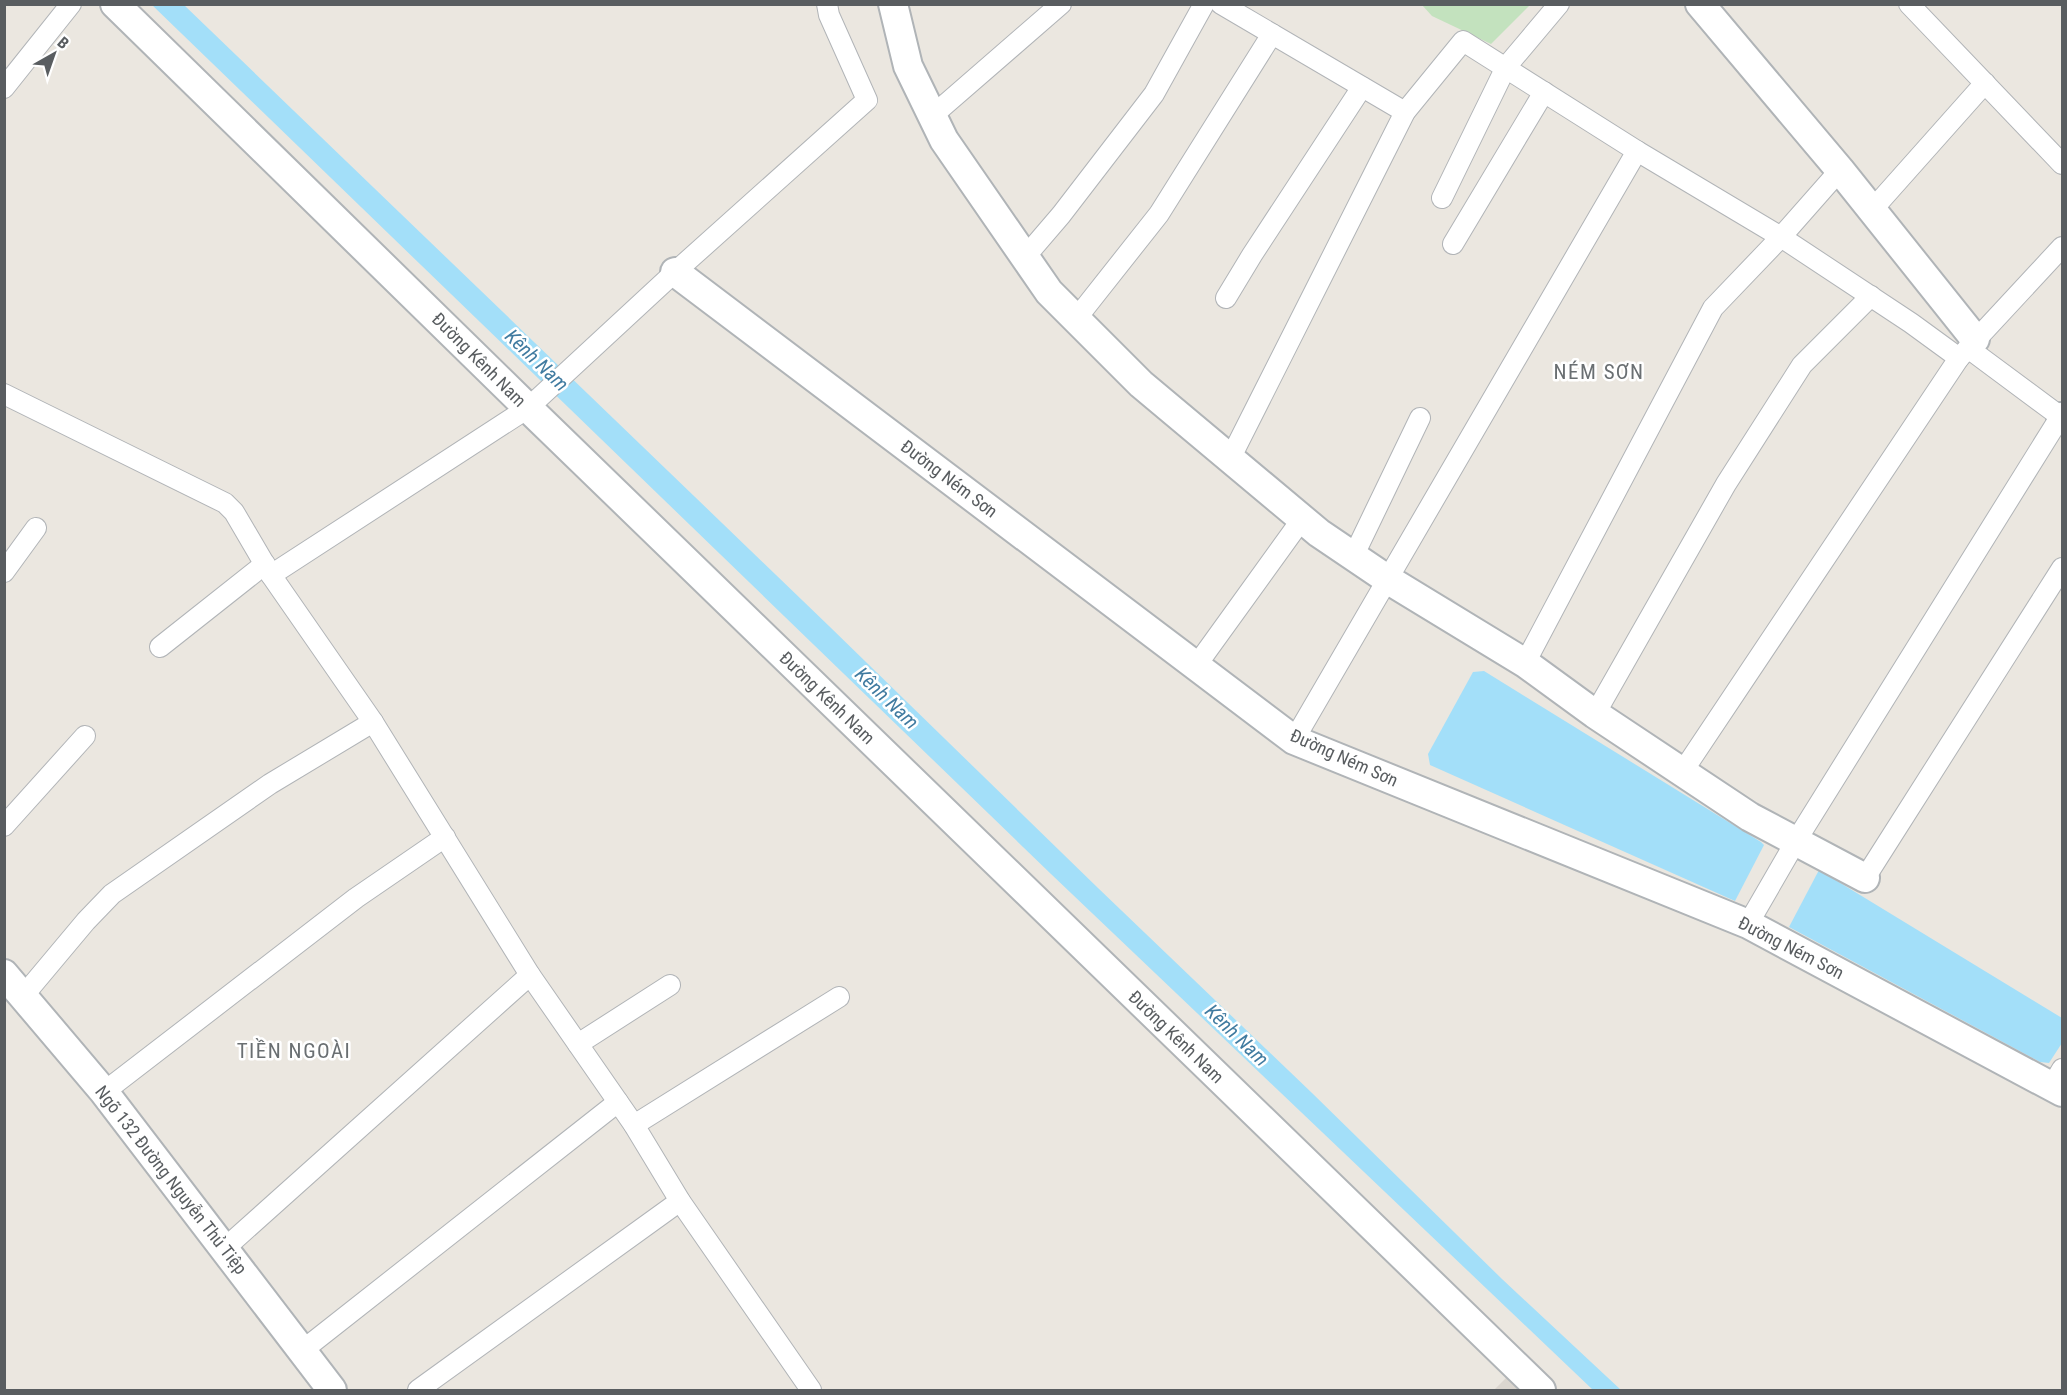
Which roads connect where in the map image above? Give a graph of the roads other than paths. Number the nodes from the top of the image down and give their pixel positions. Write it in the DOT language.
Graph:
graph roads {
  1 [pos="71,4"];
  2 [pos="115,4"];
  3 [pos="827,4"];
  4 [pos="893,4"];
  5 [pos="1061,4"];
  6 [pos="1204,4"];
  7 [pos="1221,4"];
  8 [pos="1559,4"];
  9 [pos="1700,4"];
  10 [pos="1909,4"];
  11 [pos="1272,34"];
  12 [pos="1506,67"];
  13 [pos="1985,83"];
  14 [pos="1362,87"];
  15 [pos="4,88"];
  16 [pos="1544,92"];
  17 [pos="1405,112"];
  18 [pos="932,116"];
  19 [pos="1637,151"];
  20 [pos="2062,164"];
  21 [pos="1840,170"];
  22 [pos="1442,198"];
  23 [pos="1872,210"];
  24 [pos="1781,237"];
  25 [pos="1453,244"];
  26 [pos="2062,247"];
  27 [pos="1025,256"];
  28 [pos="675,272"];
  29 [pos="1871,296"];
  30 [pos="1226,298"];
  31 [pos="1076,319"];
  32 [pos="1968,348"];
  33 [pos="4,394"];
  34 [pos="528,407"];
  35 [pos="2062,416"];
  36 [pos="1420,418"];
  37 [pos="1230,459"];
  38 [pos="1302,519"];
  39 [pos="36,528"];
  40 [pos="1353,556"];
  41 [pos="2062,568"];
  42 [pos="268,569"];
  43 [pos="4,572"];
  44 [pos="1387,579"];
  45 [pos="160,647"];
  46 [pos="1525,663"];
  47 [pos="1196,666"];
  48 [pos="1595,714"];
  49 [pos="373,722"];
  50 [pos="86,736"];
  51 [pos="1294,740"];
  52 [pos="1683,771"];
  53 [pos="4,826"];
  54 [pos="444,837"];
  55 [pos="1796,841"];
  56 [pos="1865,878"];
  57 [pos="1748,924"];
  58 [pos="530,975"];
  59 [pos="14,984"];
  60 [pos="670,985"];
  61 [pos="839,997"];
  62 [pos="578,1044"];
  63 [pos="2059,1082"];
  64 [pos="104,1092"];
  65 [pos="618,1102"];
  66 [pos="634,1125"];
  67 [pos="680,1201"];
  68 [pos="224,1248"];
  69 [pos="303,1350"];
  70 [pos="802,1387"];
  71 [pos="332,1390"];
  72 [pos="418,1390"];
  73 [pos="1541,1390"];
  1 -- 15 [label="street"];
  2 -- 34 [label="street, Đường Kênh Nam"];
  3 -- 28 [label="street"];
  4 -- 18 [label="street"];
  5 -- 18 [label="street"];
  6 -- 27 [label="street"];
  7 -- 11 [label="street"];
  8 -- 12 [label="street"];
  9 -- 21 [label="street"];
  10 -- 13 [label="street"];
  11 -- 14 [label="street"];
  11 -- 31 [label="street"];
  12 -- 16 [label="street"];
  12 -- 17 [label="street"];
  12 -- 22 [label="street"];
  13 -- 20 [label="street"];
  13 -- 23 [label="street"];
  14 -- 17 [label="street"];
  14 -- 30 [label="street"];
  16 -- 19 [label="street"];
  16 -- 25 [label="street"];
  17 -- 37 [label="street"];
  18 -- 27 [label="street"];
  19 -- 24 [label="street"];
  19 -- 44 [label="street"];
  21 -- 23 [label="street"];
  21 -- 24 [label="street"];
  23 -- 32 [label="street"];
  24 -- 29 [label="street"];
  24 -- 46 [label="street"];
  26 -- 32 [label="street"];
  27 -- 31 [label="street"];
  28 -- 34 [label="street"];
  28 -- 47 [label="street, Đường Ném Sơn"];
  29 -- 32 [label="street"];
  29 -- 48 [label="street"];
  31 -- 37 [label="street"];
  32 -- 35 [label="street"];
  32 -- 52 [label="street"];
  33 -- 42 [label="street"];
  34 -- 42 [label="street"];
  34 -- 73 [label="street, Đường Kênh Nam"];
  35 -- 55 [label="street"];
  36 -- 40 [label="street"];
  37 -- 38 [label="street"];
  38 -- 40 [label="street"];
  38 -- 47 [label="street"];
  39 -- 43 [label="street"];
  40 -- 44 [label="street"];
  41 -- 56 [label="street"];
  42 -- 45 [label="street"];
  42 -- 49 [label="street"];
  44 -- 46 [label="street"];
  44 -- 51 [label="street"];
  46 -- 48 [label="street"];
  47 -- 51 [label="street, Đường Ném Sơn"];
  48 -- 52 [label="street"];
  49 -- 54 [label="street"];
  49 -- 59 [label="street"];
  50 -- 53 [label="street"];
  51 -- 57 [label="street, Đường Ném Sơn"];
  52 -- 55 [label="street"];
  54 -- 58 [label="street"];
  54 -- 64 [label="street"];
  55 -- 56 [label="street"];
  55 -- 57 [label="street"];
  57 -- 63 [label="street, Đường Ném Sơn"];
  58 -- 62 [label="street"];
  58 -- 68 [label="street"];
  59 -- 64 [label="street, Ngõ 132 Đường Nguyễn Thủ Tiệp"];
  60 -- 62 [label="street"];
  61 -- 66 [label="street"];
  62 -- 65 [label="street"];
  64 -- 68 [label="street, Ngõ 132 Đường Nguyễn Thủ Tiệp"];
  65 -- 66 [label="street"];
  65 -- 69 [label="street"];
  66 -- 67 [label="street"];
  67 -- 70 [label="street"];
  67 -- 72 [label="street"];
  68 -- 69 [label="street, Ngõ 132 Đường Nguyễn Thủ Tiệp"];
  69 -- 71 [label="street, Ngõ 132 Đường Nguyễn Thủ Tiệp"];
}
